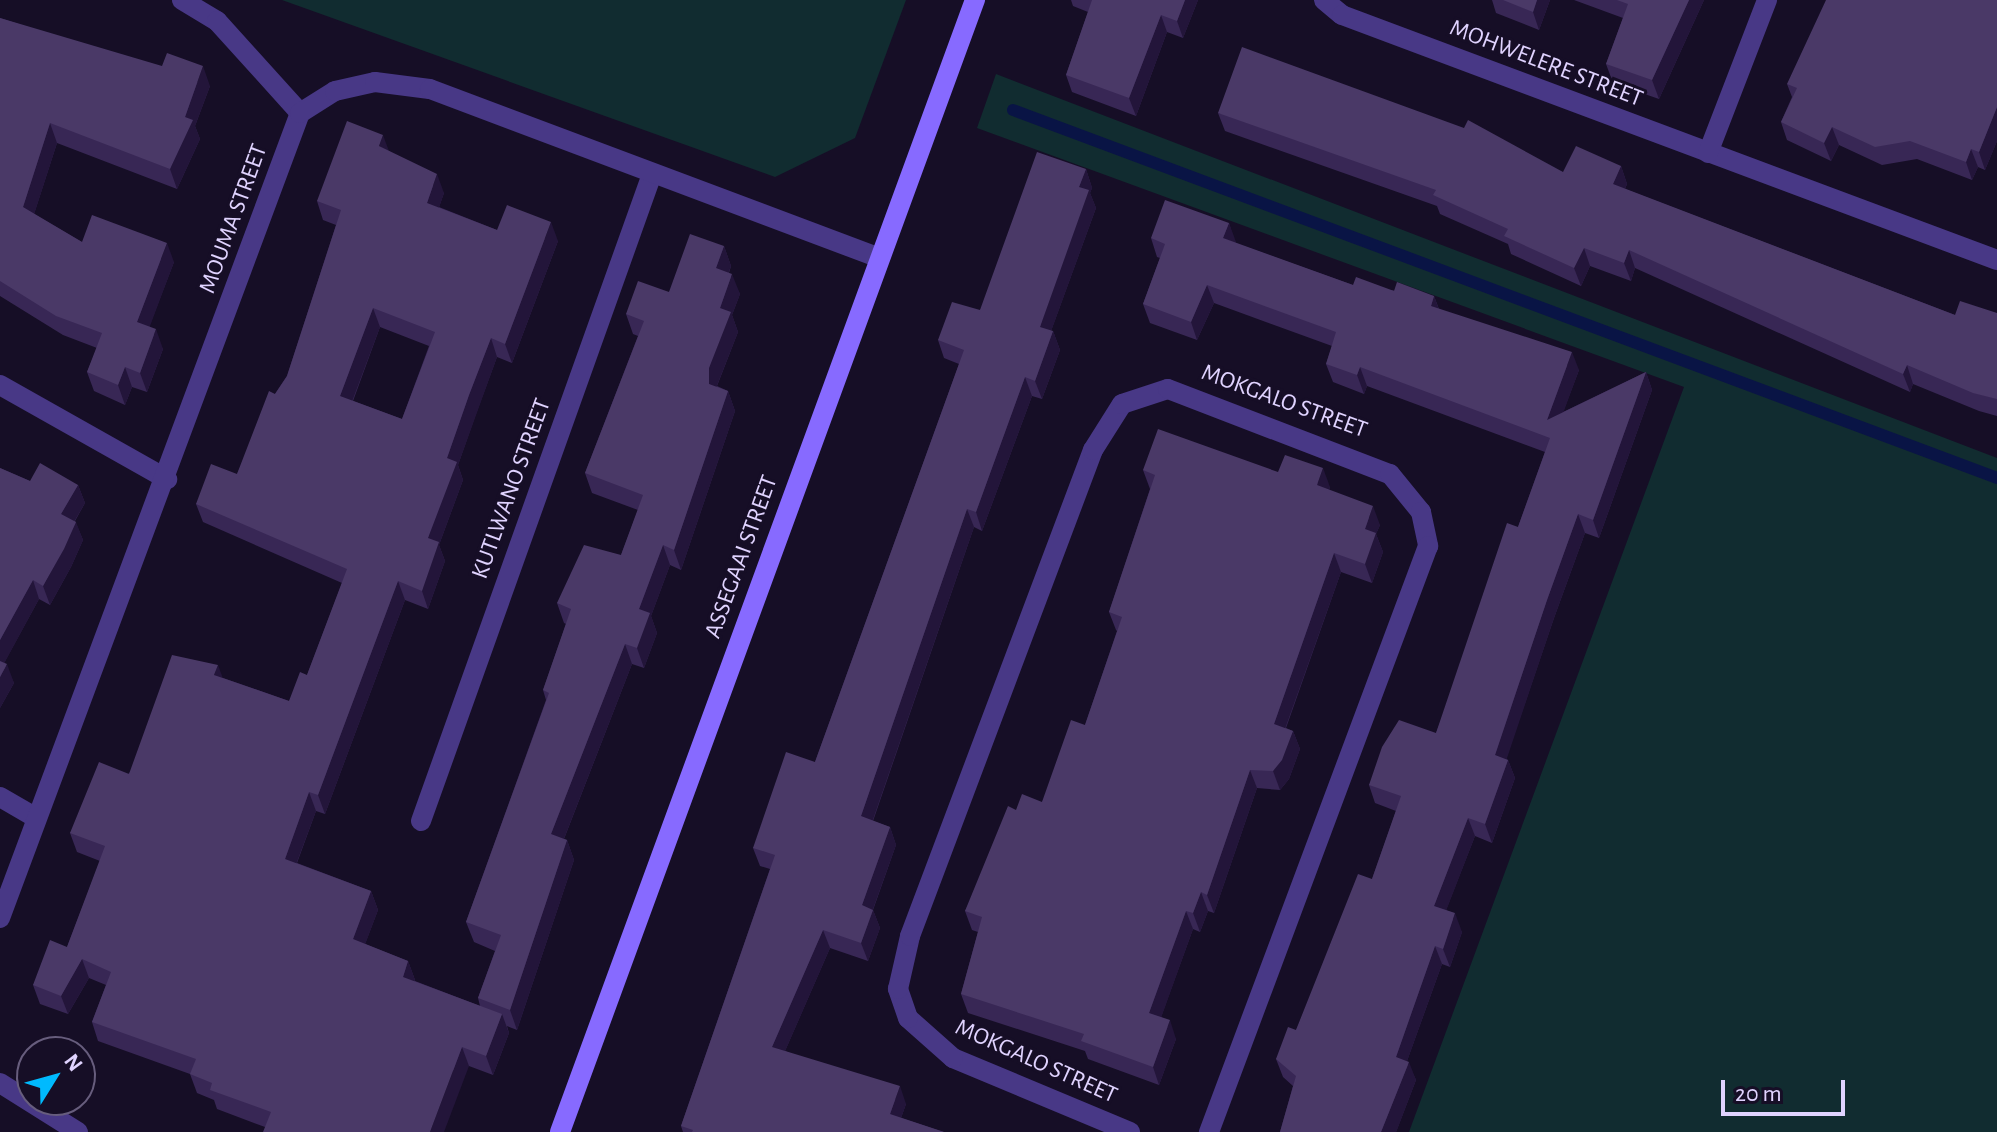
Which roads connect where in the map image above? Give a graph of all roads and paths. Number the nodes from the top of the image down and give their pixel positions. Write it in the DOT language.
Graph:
graph roads {
  1 [pos="182,0"];
  2 [pos="975,0"];
  3 [pos="1324,0"];
  4 [pos="1767,0"];
  5 [pos="300,113"];
  6 [pos="1708,153"];
  7 [pos="652,174"];
  8 [pos="878,257"];
  9 [pos="1997,260"];
  10 [pos="0,385"];
  11 [pos="167,479"];
  12 [pos="0,797"];
  13 [pos="33,816"];
  14 [pos="421,821"];
  15 [pos="0,918"];
  16 [pos="0,1083"];
  17 [pos="78,1132"];
  18 [pos="560,1132"];
  19 [pos="1130,1132"];
  20 [pos="1209,1132"];
  1 -- 5 [label="street"];
  2 -- 8 [label="street, ASSEGAAI STREET"];
  3 -- 6 [label="street, MOHWELERE STREET"];
  4 -- 6 [label="street"];
  5 -- 7 [label="street"];
  5 -- 11 [label="street, MOUMA STREET"];
  6 -- 9 [label="street, MOHWELERE STREET"];
  7 -- 8 [label="street"];
  7 -- 14 [label="street, KUTLWANO STREET"];
  8 -- 18 [label="street, ASSEGAAI STREET"];
  10 -- 11 [label="street"];
  11 -- 13 [label="street, MOUMA STREET"];
  12 -- 13 [label="street"];
  13 -- 15 [label="street, MOUMA STREET"];
  16 -- 17 [label="street"];
  19 -- 20 [label="street, MOKGALO STREET"];
}
